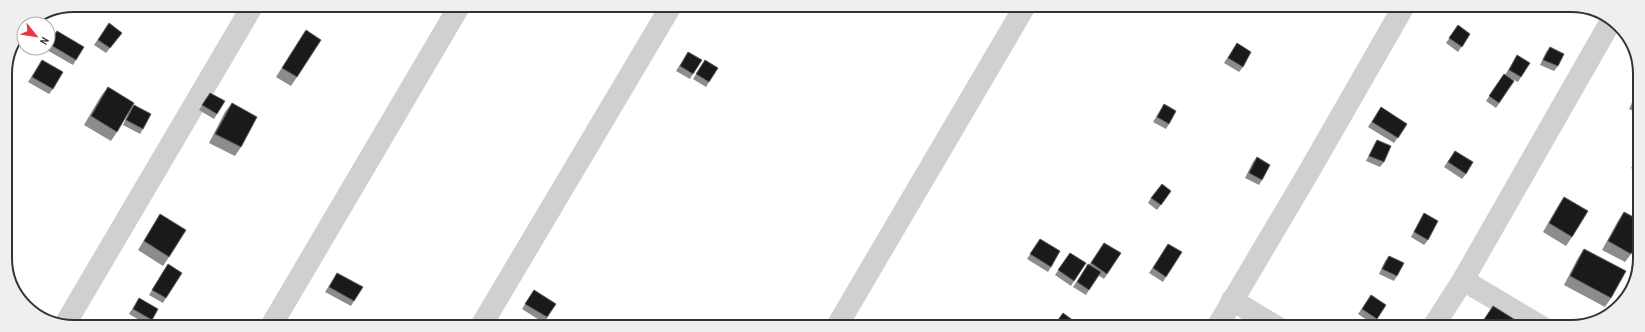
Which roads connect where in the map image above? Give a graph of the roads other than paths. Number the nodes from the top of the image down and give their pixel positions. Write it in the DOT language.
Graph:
graph roads {
  1 [pos="249,12"];
  2 [pos="456,12"];
  3 [pos="667,12"];
  4 [pos="1021,12"];
  5 [pos="1401,12"];
  6 [pos="1609,24"];
  7 [pos="1463,280"];
  8 [pos="1232,300"];
  9 [pos="68,319"];
  10 [pos="275,320"];
  11 [pos="485,320"];
  12 [pos="842,320"];
  13 [pos="1220,320"];
  14 [pos="1265,320"];
  15 [pos="1437,320"];
  16 [pos="1530,320"];
  1 -- 9 [label="street"];
  2 -- 10 [label="street"];
  3 -- 11 [label="street"];
  4 -- 12 [label="street"];
  5 -- 8 [label="street"];
  6 -- 7 [label="street"];
  7 -- 15 [label="street"];
  7 -- 16 [label="street"];
  8 -- 13 [label="street"];
  8 -- 14 [label="street"];
}
